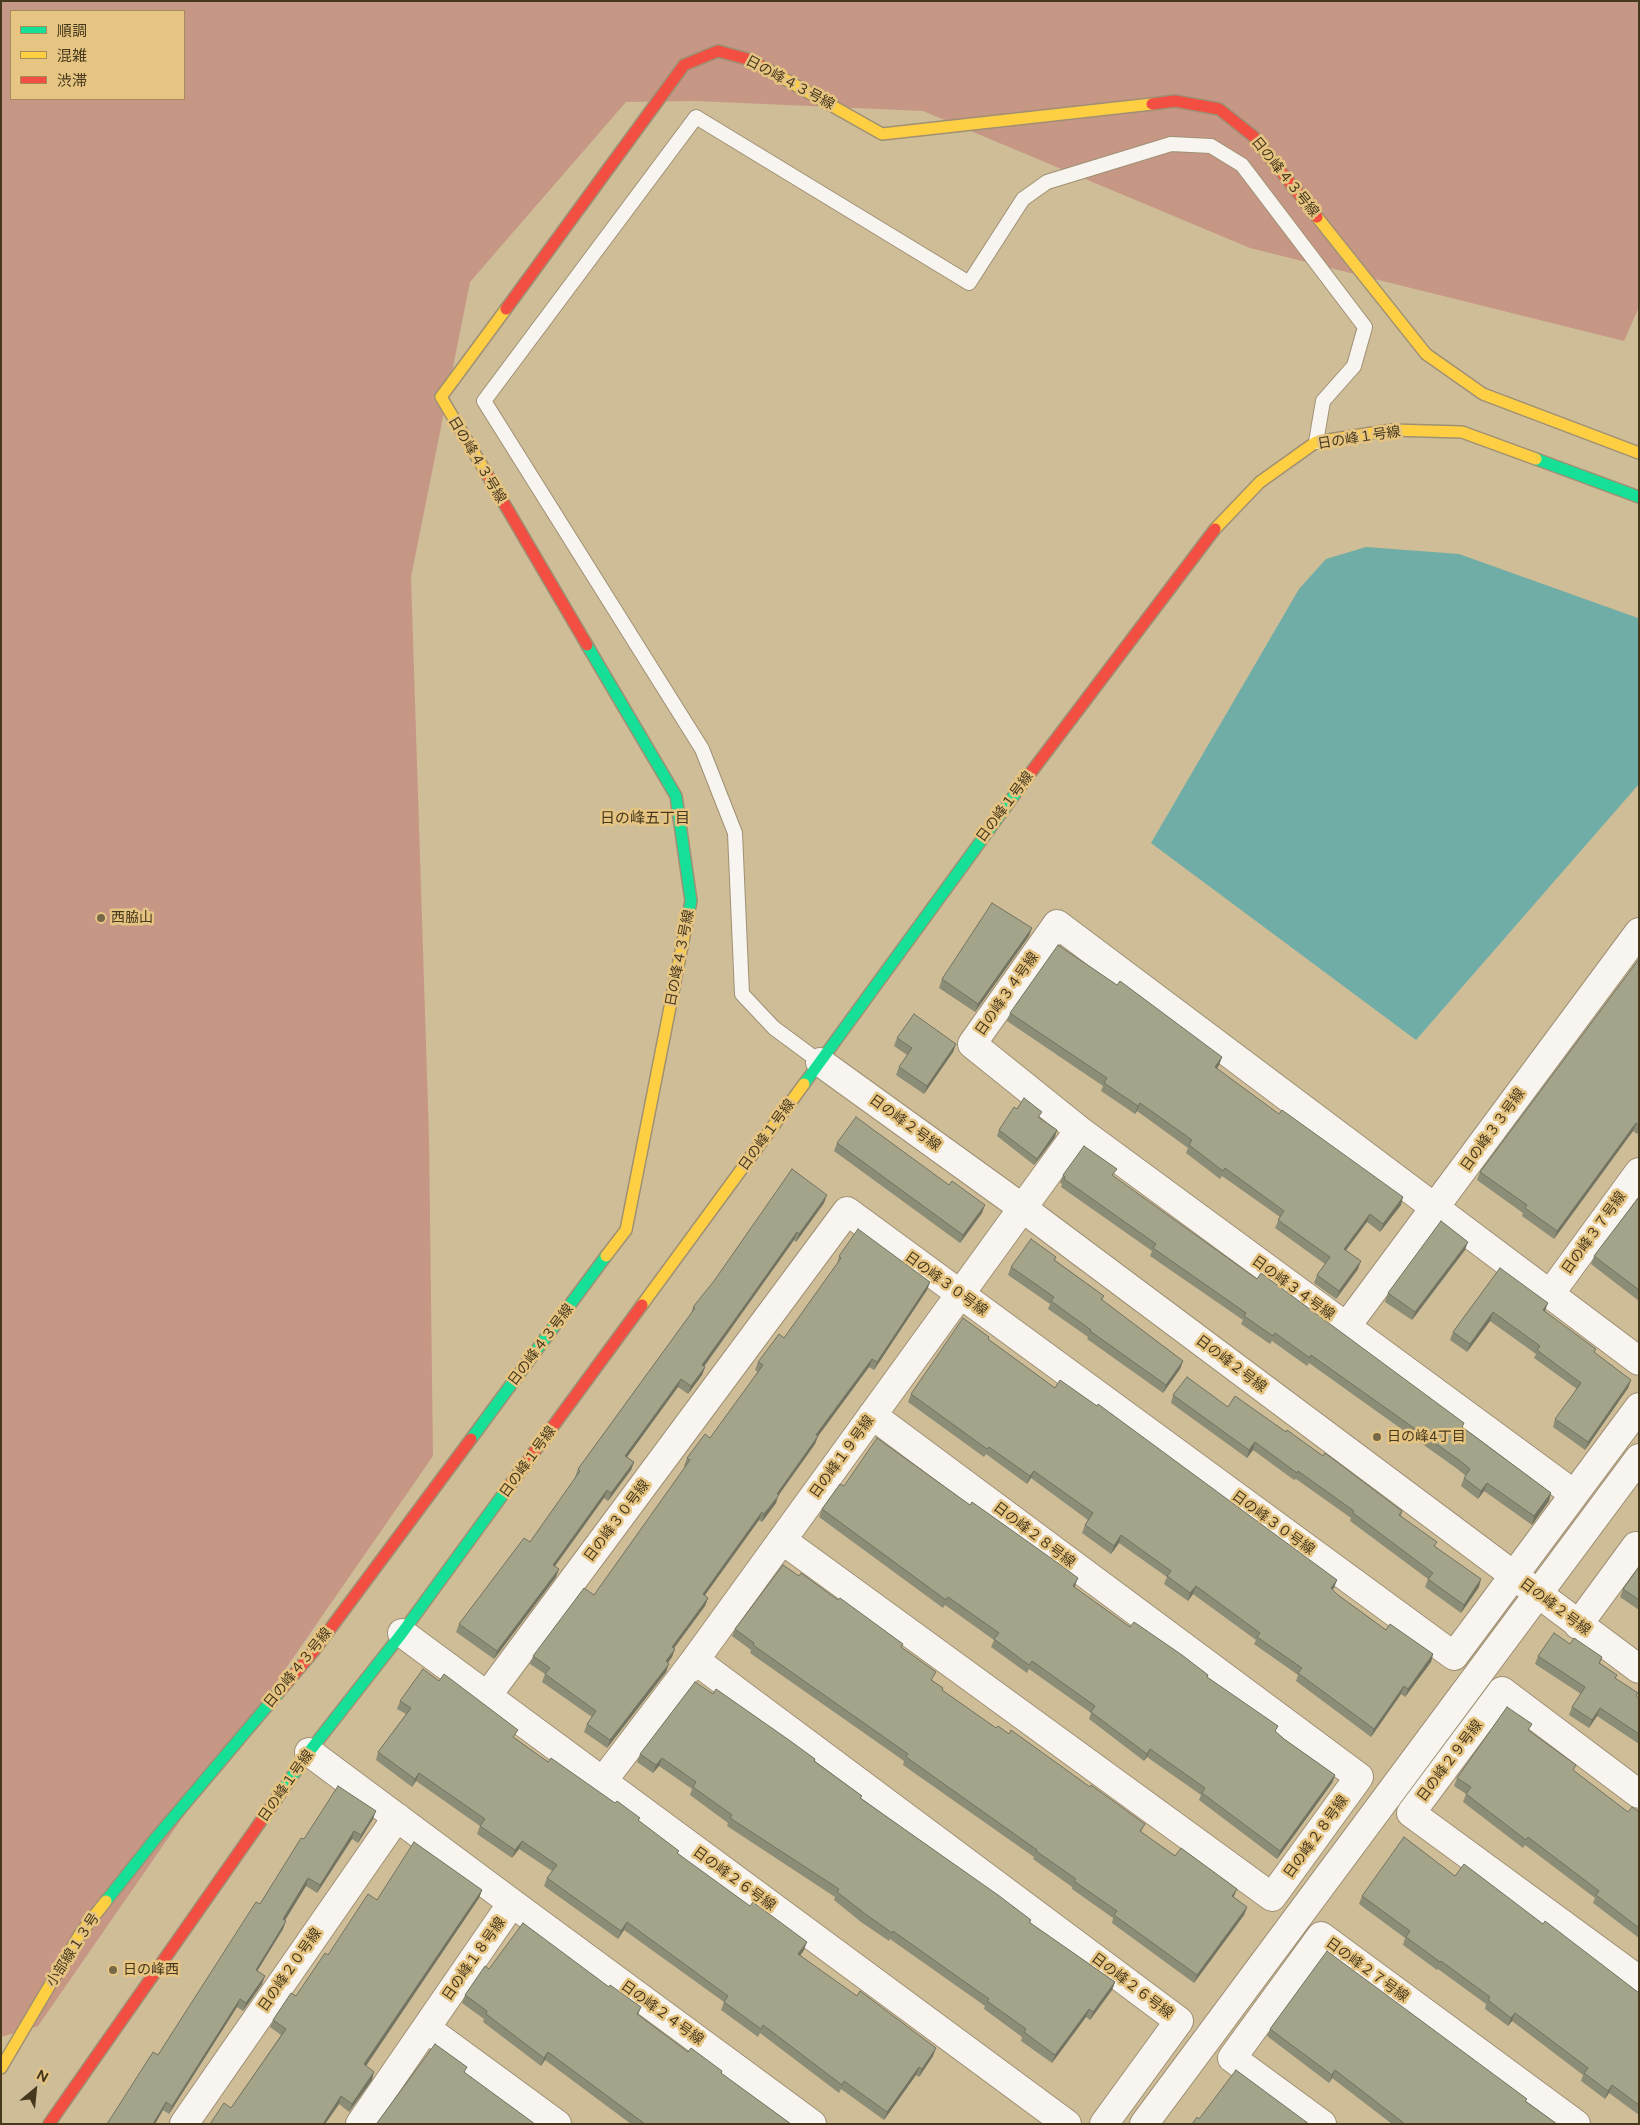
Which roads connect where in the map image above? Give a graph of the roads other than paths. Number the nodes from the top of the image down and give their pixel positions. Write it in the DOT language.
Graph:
graph roads {
  1 [pos="1316,442"];
  2 [pos="1639,453"];
  3 [pos="1639,498"];
  4 [pos="1639,932"];
  5 [pos="820,1062"];
  6 [pos="1079,1130"];
  7 [pos="1639,1172"];
  8 [pos="1021,1207"];
  9 [pos="1436,1208"];
  10 [pos="960,1294"];
  11 [pos="1550,1294"];
  12 [pos="1346,1327"];
  13 [pos="1639,1361"];
  14 [pos="1639,1407"];
  15 [pos="872,1415"];
  16 [pos="1639,1458"];
  17 [pos="1574,1494"];
  18 [pos="782,1540"];
  19 [pos="1639,1548"];
  20 [pos="1513,1576"];
  21 [pos="1538,1596"];
  22 [pos="1578,1624"];
  23 [pos="402,1633"];
  24 [pos="695,1660"];
  25 [pos="1639,1669"];
  26 [pos="487,1696"];
  27 [pos="309,1752"];
  28 [pos="602,1782"];
  29 [pos="1639,1794"];
  30 [pos="397,1817"];
  31 [pos="155,1838"];
  32 [pos="512,1903"];
  33 [pos="1639,1980"];
  34 [pos="426,2028"];
  35 [pos="1,2068"];
  36 [pos="49,2124"];
  37 [pos="184,2124"];
  38 [pos="360,2124"];
  39 [pos="557,2124"];
  40 [pos="812,2124"];
  41 [pos="1067,2124"];
  42 [pos="1104,2124"];
  43 [pos="1144,2124"];
  44 [pos="1322,2124"];
  45 [pos="1576,2124"];
  1 -- 3 [label="street, 日の峰１号線"];
  1 -- 5 [label="street, 日の峰１号線"];
  1 -- 5 [label="lane"];
  2 -- 31 [label="street, 日の峰４３号線"];
  4 -- 9 [label="street, 日の峰３３号線"];
  5 -- 8 [label="street, 日の峰２号線"];
  5 -- 23 [label="street, 日の峰１号線"];
  6 -- 8 [label="street, 日の峰１９号線"];
  6 -- 9 [label="street, 日の峰３４号線"];
  6 -- 12 [label="street, 日の峰３４号線"];
  7 -- 11 [label="street, 日の峰３７号線"];
  8 -- 10 [label="street, 日の峰１９号線"];
  8 -- 20 [label="street, 日の峰２号線"];
  9 -- 11 [label="street, 日の峰３４号線"];
  9 -- 12 [label="street, 日の峰３３号線"];
  10 -- 15 [label="street, 日の峰１９号線"];
  10 -- 20 [label="street, 日の峰３０号線"];
  10 -- 26 [label="street, 日の峰３０号線"];
  11 -- 13 [label="street, 日の峰３４号線"];
  12 -- 17 [label="street, 日の峰３４号線"];
  14 -- 17 [label="street"];
  15 -- 18 [label="street, 日の峰１９号線"];
  15 -- 18 [label="street, 日の峰２８号線"];
  16 -- 21 [label="street"];
  17 -- 20 [label="street"];
  18 -- 24 [label="street, 日の峰１９号線"];
  19 -- 22 [label="street"];
  20 -- 21 [label="street, 日の峰２号線"];
  21 -- 22 [label="street, 日の峰２号線"];
  21 -- 43 [label="street"];
  22 -- 25 [label="street, 日の峰２号線"];
  23 -- 26 [label="street, 日の峰２６号線"];
  23 -- 27 [label="street, 日の峰１号線"];
  24 -- 28 [label="street, 日の峰１９号線"];
  24 -- 42 [label="street, 日の峰２６号線"];
  26 -- 28 [label="street, 日の峰２６号線"];
  27 -- 30 [label="street, 日の峰１８号線"];
  27 -- 36 [label="street, 日の峰１号線"];
  28 -- 41 [label="street, 日の峰２６号線"];
  29 -- 33 [label="street, 日の峰２９号線"];
  30 -- 32 [label="street, 日の峰１８号線"];
  30 -- 37 [label="street, 日の峰２０号線"];
  31 -- 35 [label="street, 小部線１３号"];
  32 -- 34 [label="street, 日の峰１８号線"];
  32 -- 40 [label="street, 日の峰２４号線"];
  34 -- 38 [label="street, 日の峰１８号線"];
  34 -- 39 [label="street"];
  44 -- 45 [label="street, 日の峰２７号線"];
}
